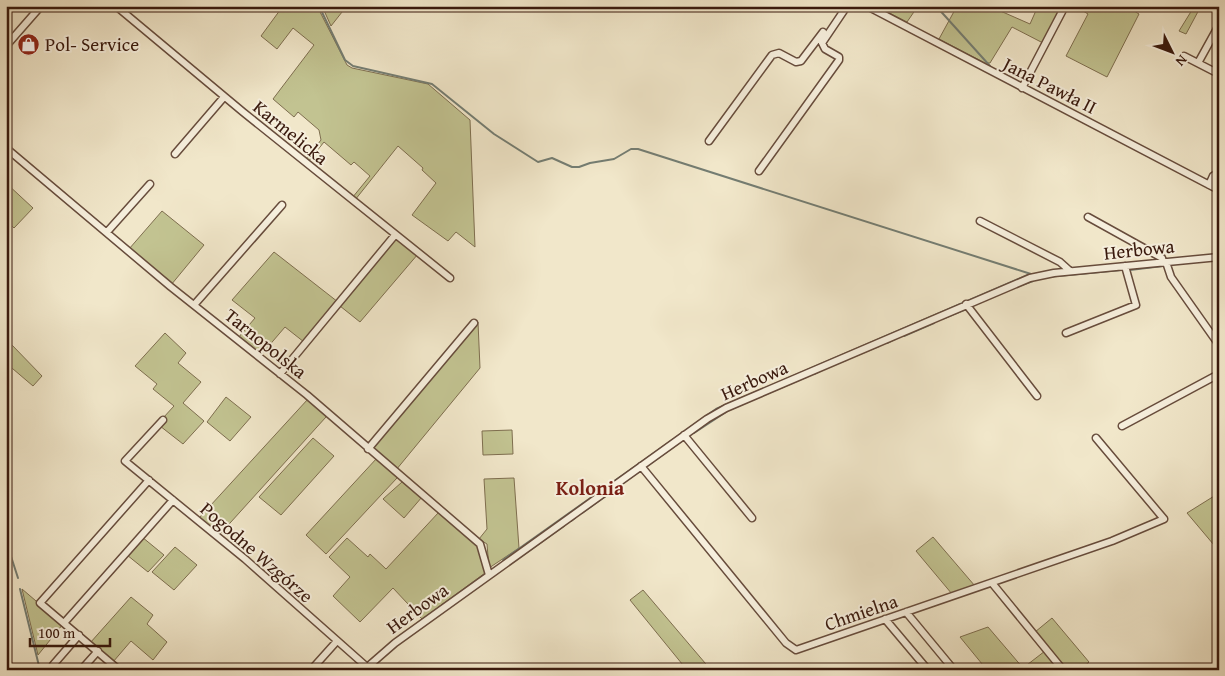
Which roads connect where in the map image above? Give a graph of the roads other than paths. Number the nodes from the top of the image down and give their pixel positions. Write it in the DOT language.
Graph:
graph roads {
  1 [pos="41,6"];
  2 [pos="116,6"];
  3 [pos="842,6"];
  4 [pos="847,6"];
  5 [pos="867,6"];
  6 [pos="1065,6"];
  7 [pos="1219,25"];
  8 [pos="6,46"];
  9 [pos="1184,56"];
  10 [pos="1198,63"];
  11 [pos="1219,74"];
  12 [pos="1022,88"];
  13 [pos="224,97"];
  14 [pos="709,141"];
  15 [pos="6,148"];
  16 [pos="175,154"];
  17 [pos="759,171"];
  18 [pos="1219,172"];
  19 [pos="150,184"];
  20 [pos="1209,185"];
  21 [pos="1219,190"];
  22 [pos="282,205"];
  23 [pos="1088,218"];
  24 [pos="980,221"];
  25 [pos="107,232"];
  26 [pos="395,235"];
  27 [pos="1219,256"];
  28 [pos="1165,262"];
  29 [pos="1125,266"];
  30 [pos="1070,271"];
  31 [pos="450,278"];
  32 [pos="966,304"];
  33 [pos="194,305"];
  34 [pos="474,323"];
  35 [pos="1066,333"];
  36 [pos="1219,345"];
  37 [pos="280,374"];
  38 [pos="1219,374"];
  39 [pos="1037,396"];
  40 [pos="163,420"];
  41 [pos="1122,426"];
  42 [pos="684,435"];
  43 [pos="1096,438"];
  44 [pos="368,449"];
  45 [pos="641,466"];
  46 [pos="149,480"];
  47 [pos="173,500"];
  48 [pos="752,518"];
  49 [pos="489,575"];
  50 [pos="992,583"];
  51 [pos="906,612"];
  52 [pos="885,619"];
  53 [pos="64,623"];
  54 [pos="79,636"];
  55 [pos="337,641"];
  56 [pos="98,651"];
  57 [pos="53,665"];
  58 [pos="368,668"];
  59 [pos="81,670"];
  60 [pos="119,670"];
  61 [pos="311,670"];
  62 [pos="928,670"];
  63 [pos="954,670"];
  64 [pos="1064,670"];
  1 -- 8 [label="street"];
  2 -- 13 [label="street, Karmelicka"];
  3 -- 14 [label="street"];
  4 -- 17 [label="street"];
  5 -- 12 [label="street, Jana Pawła II"];
  6 -- 12 [label="street"];
  7 -- 10 [label="street"];
  9 -- 10 [label="street"];
  10 -- 11 [label="street"];
  12 -- 20 [label="street, Jana Pawła II"];
  13 -- 16 [label="street"];
  13 -- 26 [label="street, Karmelicka"];
  15 -- 25 [label="street, Tarnopolska"];
  18 -- 20 [label="street"];
  19 -- 25 [label="street"];
  20 -- 21 [label="street, Jana Pawła II"];
  22 -- 33 [label="street"];
  23 -- 28 [label="street"];
  24 -- 30 [label="street"];
  25 -- 33 [label="street, Tarnopolska"];
  26 -- 31 [label="street, Karmelicka"];
  26 -- 37 [label="street"];
  27 -- 28 [label="street, Herbowa"];
  28 -- 29 [label="street, Herbowa"];
  28 -- 36 [label="street"];
  29 -- 30 [label="street, Herbowa"];
  29 -- 35 [label="street"];
  30 -- 32 [label="street, Herbowa"];
  32 -- 39 [label="street"];
  32 -- 42 [label="street, Herbowa"];
  33 -- 37 [label="street, Tarnopolska"];
  34 -- 44 [label="street"];
  37 -- 44 [label="street, Tarnopolska"];
  38 -- 41 [label="street"];
  40 -- 46 [label="street, Pogodne Wzgórze"];
  42 -- 45 [label="street, Herbowa"];
  42 -- 48 [label="street"];
  43 -- 50 [label="street, Chmielna"];
  44 -- 49 [label="street, Tarnopolska"];
  45 -- 49 [label="street, Herbowa"];
  45 -- 52 [label="street, Chmielna"];
  46 -- 47 [label="street, Pogodne Wzgórze"];
  46 -- 53 [label="street"];
  47 -- 53 [label="street"];
  47 -- 55 [label="street, Pogodne Wzgórze"];
  49 -- 58 [label="street, Herbowa"];
  50 -- 51 [label="street, Chmielna"];
  50 -- 64 [label="street"];
  51 -- 52 [label="street, Chmielna"];
  51 -- 63 [label="street"];
  52 -- 62 [label="street"];
  53 -- 54 [label="street"];
  54 -- 56 [label="street"];
  54 -- 57 [label="street"];
  55 -- 58 [label="street, Pogodne Wzgórze"];
  55 -- 61 [label="street"];
  56 -- 59 [label="street"];
  56 -- 60 [label="street"];
}
